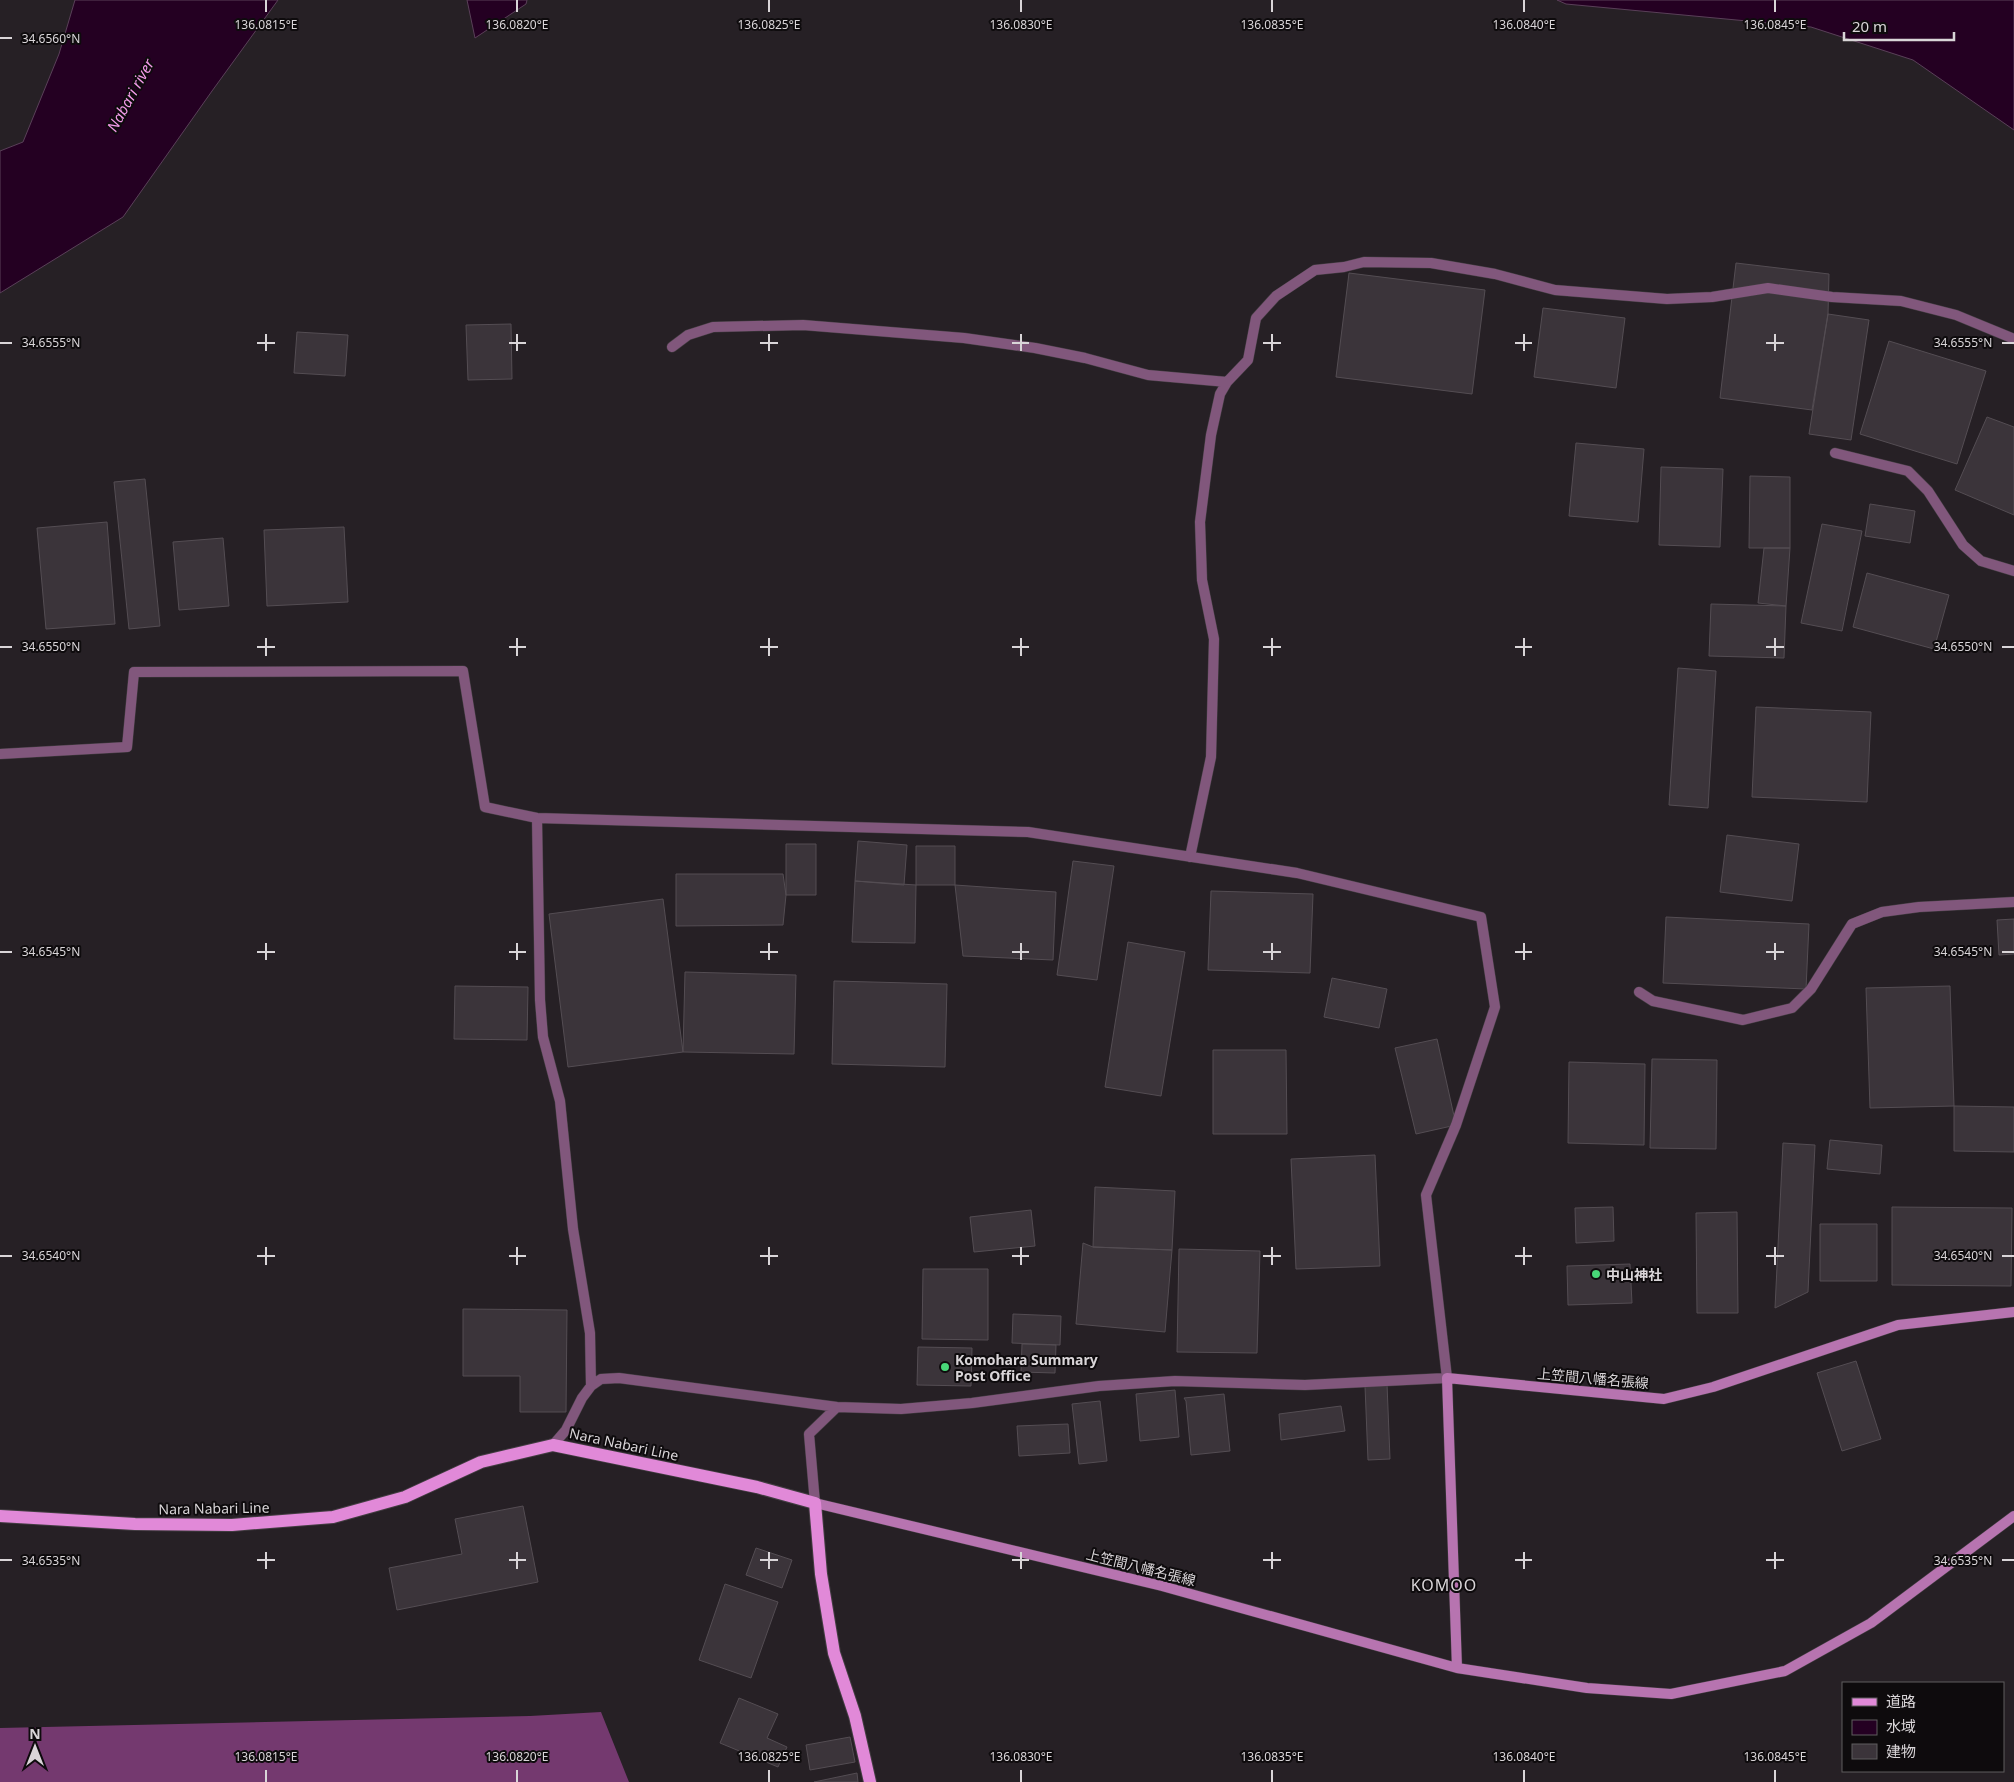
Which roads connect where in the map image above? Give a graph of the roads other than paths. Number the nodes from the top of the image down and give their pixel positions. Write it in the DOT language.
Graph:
graph roads {
  1 [pos="2014,339"];
  2 [pos="672,347"];
  3 [pos="1227,382"];
  4 [pos="1835,454"];
  5 [pos="2014,571"];
  6 [pos="0,754"];
  7 [pos="537,818"];
  8 [pos="1190,856"];
  9 [pos="2014,902"];
  10 [pos="1639,992"];
  11 [pos="2014,1312"];
  12 [pos="1447,1378"];
  13 [pos="591,1386"];
  14 [pos="837,1407"];
  15 [pos="553,1445"];
  16 [pos="815,1503"];
  17 [pos="0,1516"];
  18 [pos="2014,1516"];
  19 [pos="1457,1668"];
  20 [pos="870,1782"];
  1 -- 3 [label="street"];
  2 -- 3 [label="street"];
  3 -- 8 [label="street"];
  4 -- 5 [label="street"];
  6 -- 7 [label="street"];
  7 -- 8 [label="street"];
  7 -- 13 [label="street"];
  8 -- 12 [label="street"];
  9 -- 10 [label="street"];
  11 -- 12 [label="main road, 上笠間八幡名張線"];
  12 -- 14 [label="street"];
  12 -- 19 [label="main road"];
  13 -- 14 [label="street"];
  13 -- 15 [label="street"];
  14 -- 16 [label="street"];
  15 -- 16 [label="main road, Nara Nabari Line"];
  15 -- 17 [label="main road, Nara Nabari Line"];
  16 -- 19 [label="main road, 上笠間八幡名張線"];
  16 -- 20 [label="main road"];
  18 -- 19 [label="main road, 上笠間八幡名張線"];
}
